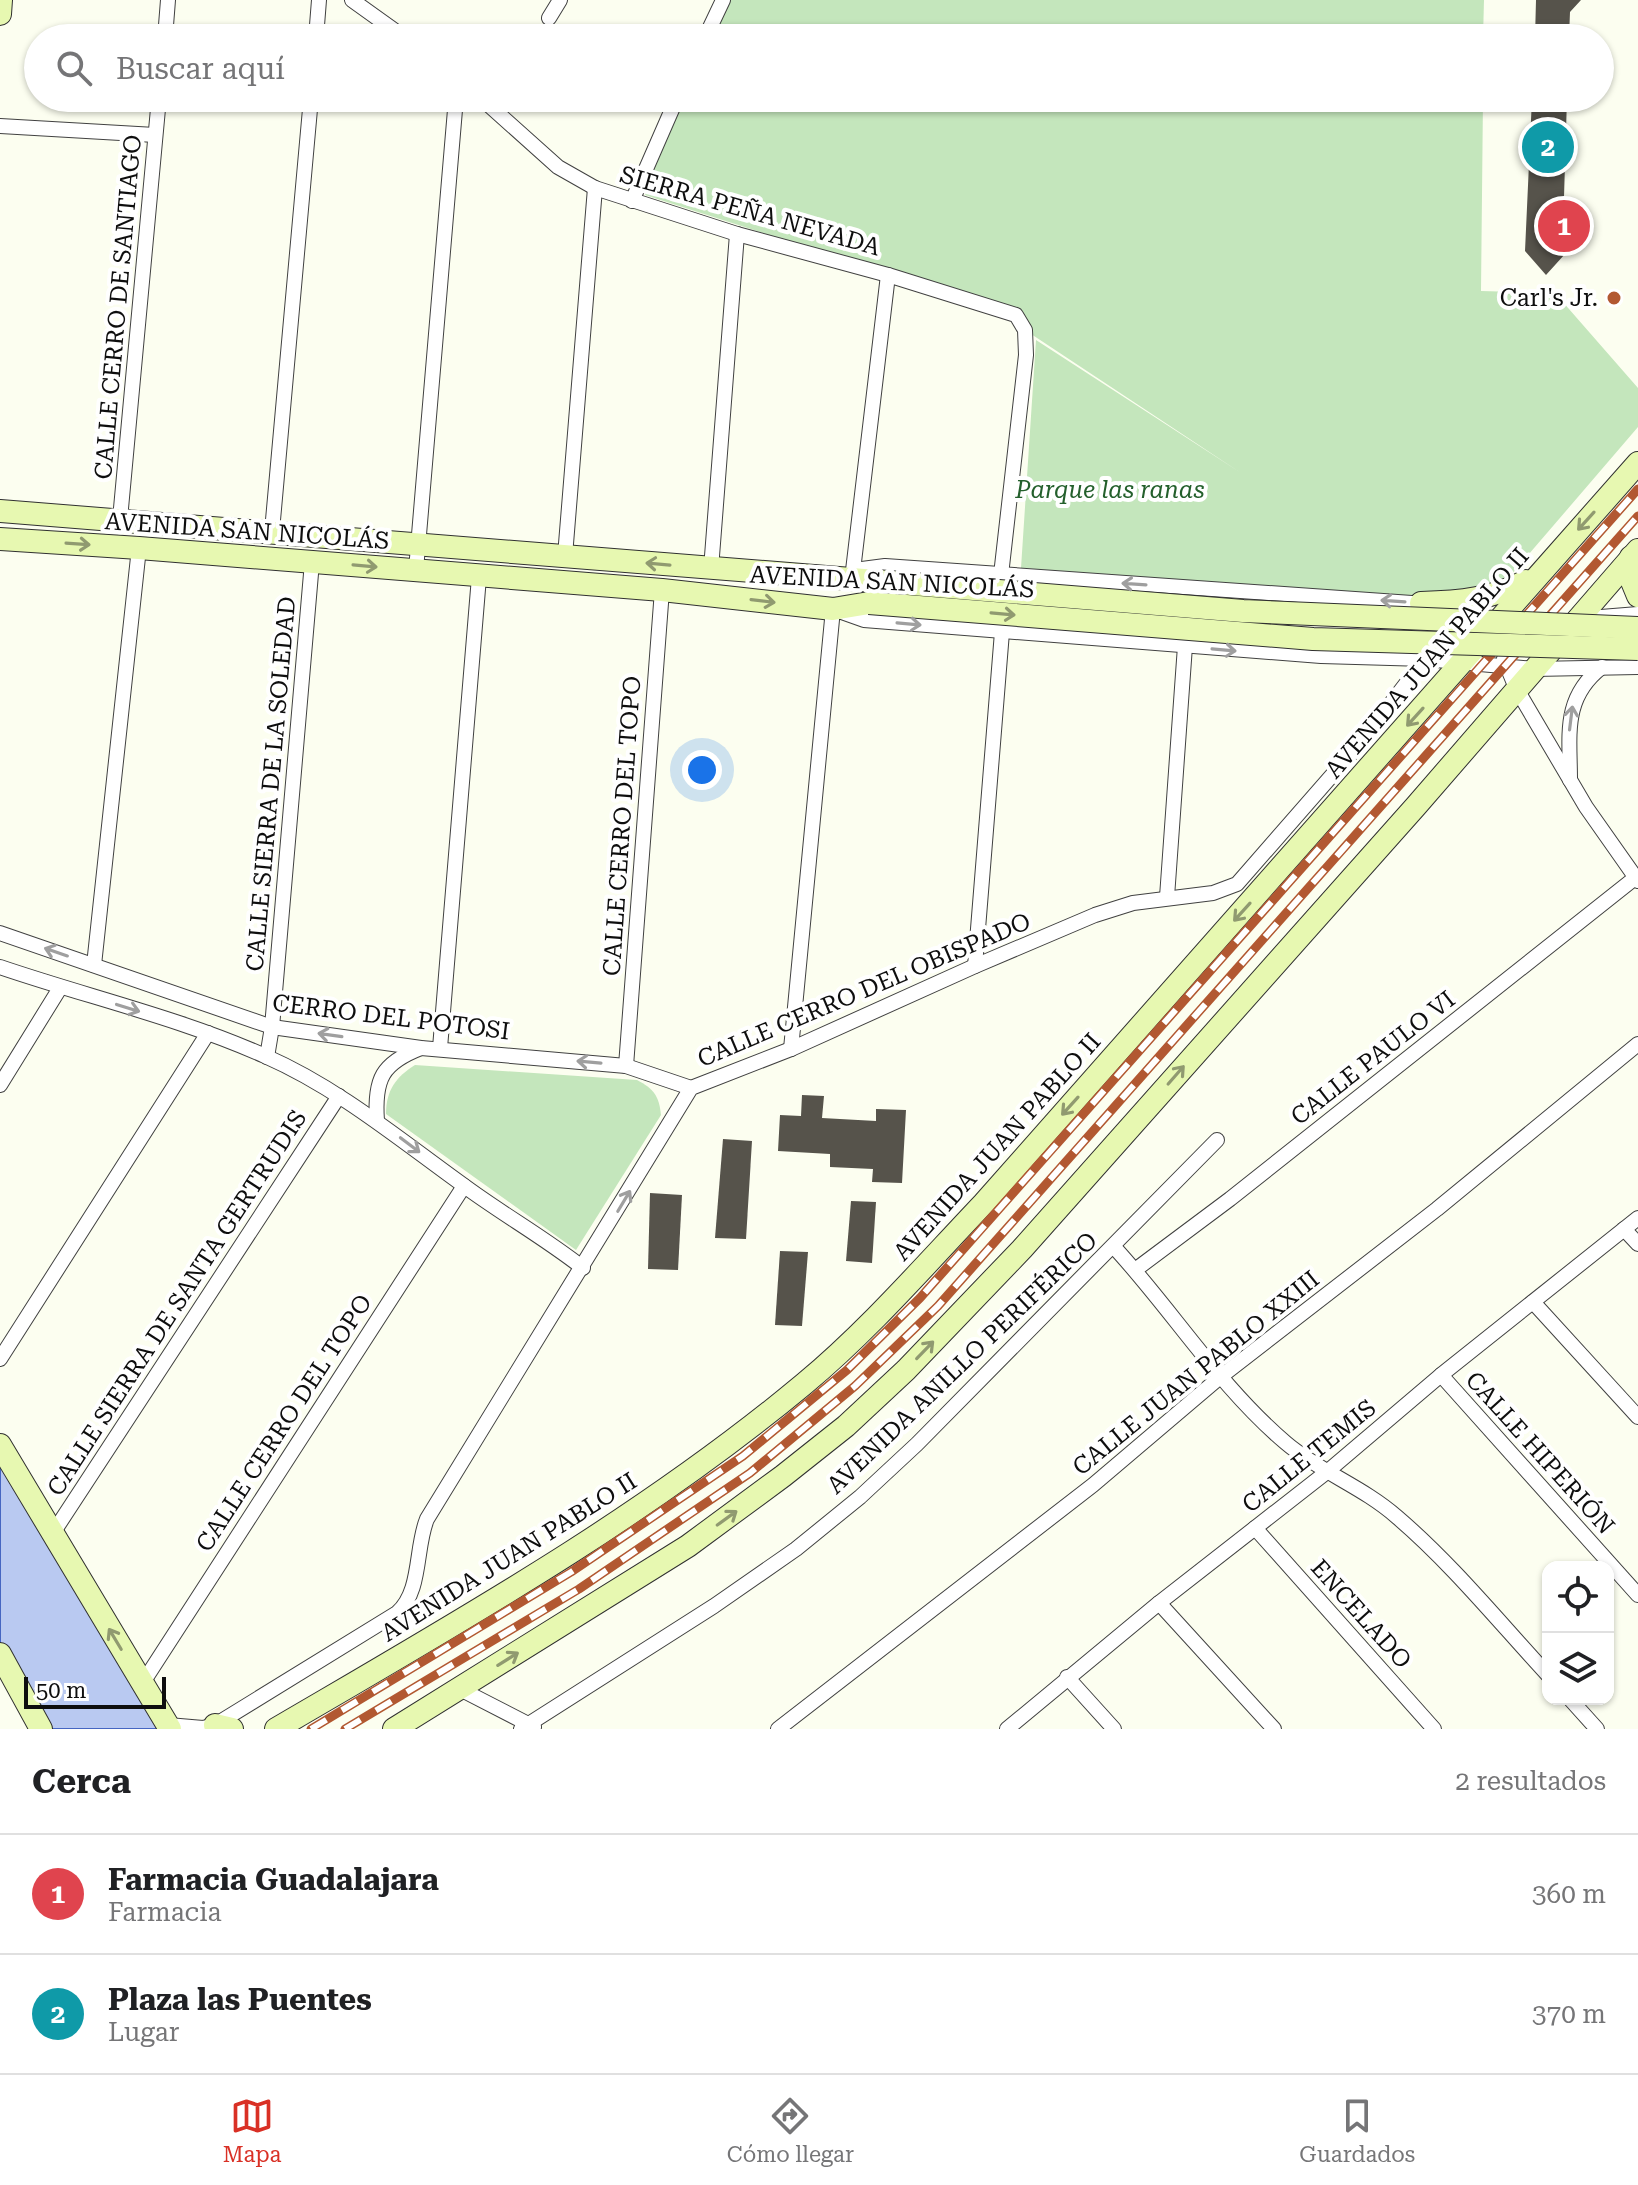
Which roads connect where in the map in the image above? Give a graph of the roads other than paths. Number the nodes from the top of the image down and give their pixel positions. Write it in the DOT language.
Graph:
graph roads {
  1 [pos="1,0"];
  2 [pos="168,0"];
  3 [pos="319,0"];
  4 [pos="352,0"];
  5 [pos="560,0"];
  6 [pos="723,0"];
  7 [pos="0,14"];
  8 [pos="549,18"];
  9 [pos="166,24"];
  10 [pos="317,24"];
  11 [pos="385,24"];
  12 [pos="712,24"];
  13 [pos="157,112"];
  14 [pos="310,112"];
  15 [pos="455,112"];
  16 [pos="497,112"];
  17 [pos="671,112"];
  18 [pos="0,126"];
  19 [pos="155,135"];
  20 [pos="595,188"];
  21 [pos="632,201"];
  22 [pos="737,234"];
  23 [pos="888,275"];
  24 [pos="1638,463"];
  25 [pos="0,494"];
  26 [pos="0,511"];
  27 [pos="37,513"];
  28 [pos="120,519"];
  29 [pos="272,531"];
  30 [pos="0,539"];
  31 [pos="35,541"];
  32 [pos="417,544"];
  33 [pos="139,548"];
  34 [pos="0,553"];
  35 [pos="1635,553"];
  36 [pos="565,556"];
  37 [pos="312,562"];
  38 [pos="711,569"];
  39 [pos="416,570"];
  40 [pos="1538,574"];
  41 [pos="1001,575"];
  42 [pos="479,577"];
  43 [pos="852,579"];
  44 [pos="662,590"];
  45 [pos="872,592"];
  46 [pos="1432,605"];
  47 [pos="833,609"];
  48 [pos="1635,614"];
  49 [pos="1500,617"];
  50 [pos="1580,618"];
  51 [pos="1002,632"];
  52 [pos="1185,646"];
  53 [pos="1638,649"];
  54 [pos="1425,659"];
  55 [pos="1463,663"];
  56 [pos="1505,666"];
  57 [pos="1602,667"];
  58 [pos="1619,667"];
  59 [pos="1638,667"];
  60 [pos="1534,669"];
  61 [pos="1516,688"];
  62 [pos="1570,781"];
  63 [pos="1637,879"];
  64 [pos="1167,897"];
  65 [pos="0,933"];
  66 [pos="94,965"];
  67 [pos="975,966"];
  68 [pos="0,967"];
  69 [pos="60,988"];
  70 [pos="272,1027"];
  71 [pos="208,1033"];
  72 [pos="1638,1044"];
  73 [pos="421,1048"];
  74 [pos="440,1048"];
  75 [pos="791,1049"];
  76 [pos="267,1057"];
  77 [pos="626,1066"];
  78 [pos="0,1085"];
  79 [pos="691,1088"];
  80 [pos="339,1096"];
  81 [pos="377,1121"];
  82 [pos="1217,1140"];
  83 [pos="464,1186"];
  84 [pos="1638,1218"];
  85 [pos="1624,1229"];
  86 [pos="1638,1244"];
  87 [pos="1114,1247"];
  88 [pos="583,1268"];
  89 [pos="1135,1270"];
  90 [pos="1533,1302"];
  91 [pos="0,1359"];
  92 [pos="1441,1375"];
  93 [pos="1219,1378"];
  94 [pos="1638,1417"];
  95 [pos="0,1445"];
  96 [pos="1328,1471"];
  97 [pos="1255,1528"];
  98 [pos="53,1533"];
  99 [pos="1638,1595"];
  100 [pos="1159,1603"];
  101 [pos="0,1654"];
  102 [pos="1542,1669"];
  103 [pos="1067,1677"];
  104 [pos="142,1684"];
  105 [pos="460,1689"];
  106 [pos="1575,1705"];
  107 [pos="165,1724"];
  108 [pos="223,1727"];
  109 [pos="529,1728"];
  110 [pos="41,1729"];
  111 [pos="276,1729"];
  112 [pos="394,1729"];
  113 [pos="778,1729"];
  114 [pos="1007,1729"];
  115 [pos="1114,1729"];
  116 [pos="1274,1729"];
  117 [pos="1434,1729"];
  118 [pos="1597,1729"];
  1 -- 7 [label="main road"];
  2 -- 9 [label="street"];
  3 -- 10 [label="street"];
  4 -- 11 [label="street"];
  5 -- 8 [label="street"];
  6 -- 12 [label="street"];
  13 -- 19 [label="street, CALLE CERRO DE SANTIAGO"];
  14 -- 29 [label="street"];
  15 -- 32 [label="street"];
  16 -- 20 [label="street, SIERRA PEÑA NEVADA"];
  17 -- 21 [label="street"];
  18 -- 19 [label="street"];
  19 -- 28 [label="street, CALLE CERRO DE SANTIAGO"];
  20 -- 21 [label="street, SIERRA PEÑA NEVADA"];
  20 -- 36 [label="street"];
  21 -- 22 [label="street, SIERRA PEÑA NEVADA"];
  22 -- 23 [label="street, SIERRA PEÑA NEVADA"];
  22 -- 38 [label="street"];
  23 -- 41 [label="street, SIERRA PEÑA NEVADA"];
  23 -- 43 [label="street"];
  24 -- 40 [label="main road, AVENIDA JUAN PABLO II, one-way"];
  25 -- 27 [label="main road"];
  26 -- 27 [label="main road, AVENIDA SAN NICOLÁS"];
  27 -- 28 [label="main road, AVENIDA SAN NICOLÁS"];
  28 -- 29 [label="main road, AVENIDA SAN NICOLÁS"];
  29 -- 32 [label="main road, AVENIDA SAN NICOLÁS"];
  30 -- 31 [label="main road, AVENIDA SAN NICOLÁS"];
  31 -- 33 [label="main road, AVENIDA SAN NICOLÁS, one-way"];
  31 -- 34 [label="main road"];
  32 -- 36 [label="main road, AVENIDA SAN NICOLÁS"];
  32 -- 39 [label="street"];
  33 -- 37 [label="main road, AVENIDA SAN NICOLÁS"];
  33 -- 66 [label="street"];
  35 -- 48 [label="main road"];
  35 -- 50 [label="main road"];
  38 -- 36 [label="main road, AVENIDA SAN NICOLÁS, one-way"];
  37 -- 39 [label="main road, AVENIDA SAN NICOLÁS, one-way"];
  37 -- 70 [label="street, CALLE SIERRA DE LA SOLEDAD"];
  38 -- 43 [label="main road, AVENIDA SAN NICOLÁS"];
  39 -- 42 [label="main road, AVENIDA SAN NICOLÁS"];
  40 -- 46 [label="main road"];
  40 -- 49 [label="main road, AVENIDA JUAN PABLO II"];
  41 -- 43 [label="street"];
  46 -- 41 [label="street, one-way"];
  42 -- 44 [label="main road, AVENIDA SAN NICOLÁS"];
  42 -- 74 [label="street"];
  43 -- 45 [label="main road, AVENIDA SAN NICOLÁS"];
  44 -- 47 [label="main road, AVENIDA SAN NICOLÁS, one-way"];
  44 -- 77 [label="street, CALLE CERRO DEL TOPO"];
  45 -- 47 [label="main road, AVENIDA SAN NICOLÁS"];
  45 -- 48 [label="main road, AVENIDA SAN NICOLÁS, bridge"];
  45 -- 53 [label="main road, AVENIDA SAN NICOLÁS, one-way, bridge"];
  46 -- 49 [label="street"];
  46 -- 54 [label="street, CALLE CERRO DEL OBISPADO"];
  47 -- 51 [label="street, one-way"];
  47 -- 75 [label="street"];
  48 -- 50 [label="street"];
  48 -- 58 [label="street"];
  49 -- 50 [label="street"];
  49 -- 55 [label="main road, AVENIDA JUAN PABLO II"];
  49 -- 56 [label="street"];
  50 -- 60 [label="main road"];
  51 -- 52 [label="street"];
  51 -- 67 [label="street"];
  52 -- 54 [label="street, one-way"];
  52 -- 64 [label="street"];
  54 -- 55 [label="street"];
  54 -- 64 [label="street, CALLE CERRO DEL OBISPADO"];
  55 -- 56 [label="street"];
  55 -- 111 [label="main road, AVENIDA JUAN PABLO II, one-way"];
  56 -- 60 [label="street"];
  56 -- 61 [label="street"];
  57 -- 58 [label="street"];
  57 -- 60 [label="street"];
  62 -- 57 [label="street, one-way"];
  58 -- 59 [label="street"];
  60 -- 61 [label="main road"];
  61 -- 62 [label="street"];
  105 -- 61 [label="main road, one-way"];
  62 -- 63 [label="street"];
  63 -- 89 [label="street, CALLE PAULO VI"];
  64 -- 67 [label="street, CALLE CERRO DEL OBISPADO"];
  66 -- 65 [label="street, CERRO DEL POTOSI, one-way"];
  66 -- 70 [label="street, CERRO DEL POTOSI"];
  67 -- 75 [label="street, CALLE CERRO DEL OBISPADO"];
  68 -- 69 [label="street"];
  69 -- 71 [label="street, one-way"];
  69 -- 78 [label="street"];
  73 -- 70 [label="street, CERRO DEL POTOSI, one-way"];
  70 -- 76 [label="street, CALLE SIERRA DE LA SOLEDAD"];
  71 -- 76 [label="street"];
  71 -- 91 [label="street"];
  72 -- 93 [label="street, CALLE JUAN PABLO XXIII"];
  73 -- 74 [label="street, CERRO DEL POTOSI"];
  73 -- 81 [label="street"];
  77 -- 74 [label="street, CERRO DEL POTOSI, one-way"];
  75 -- 79 [label="street, CALLE CERRO DEL OBISPADO"];
  76 -- 80 [label="street"];
  77 -- 79 [label="street, CERRO DEL POTOSI"];
  88 -- 79 [label="street, CALLE CERRO DEL OBISPADO, one-way"];
  80 -- 81 [label="street"];
  80 -- 98 [label="street, CALLE SIERRA DE SANTA GERTRUDIS"];
  81 -- 83 [label="street, one-way"];
  82 -- 87 [label="street, AVENIDA ANILLO PERIFÉRICO"];
  83 -- 88 [label="street"];
  83 -- 104 [label="street, CALLE CERRO DEL TOPO"];
  84 -- 85 [label="street, CALLE TEMIS"];
  85 -- 86 [label="street"];
  85 -- 90 [label="street, CALLE TEMIS"];
  87 -- 89 [label="street"];
  87 -- 109 [label="street, AVENIDA ANILLO PERIFÉRICO"];
  88 -- 108 [label="street, CALLE CERRO DEL OBISPADO"];
  89 -- 93 [label="street"];
  90 -- 92 [label="street, CALLE TEMIS"];
  90 -- 94 [label="street"];
  92 -- 96 [label="street, CALLE TEMIS"];
  92 -- 99 [label="street, CALLE HIPERIÓN"];
  93 -- 96 [label="street"];
  93 -- 113 [label="street, CALLE JUAN PABLO XXIII"];
  95 -- 98 [label="main road"];
  96 -- 97 [label="street, CALLE TEMIS"];
  96 -- 102 [label="street"];
  97 -- 100 [label="street, CALLE TEMIS"];
  97 -- 117 [label="street, ENCELADO"];
  104 -- 98 [label="main road, one-way"];
  100 -- 103 [label="street, CALLE TEMIS"];
  100 -- 116 [label="street"];
  101 -- 110 [label="main road"];
  103 -- 114 [label="street, CALLE TEMIS"];
  103 -- 115 [label="street"];
  104 -- 107 [label="main road"];
  105 -- 109 [label="street"];
  105 -- 112 [label="main road"];
  106 -- 118 [label="street"];
  107 -- 108 [label="street, CALLE CERRO DEL OBISPADO"];
}
